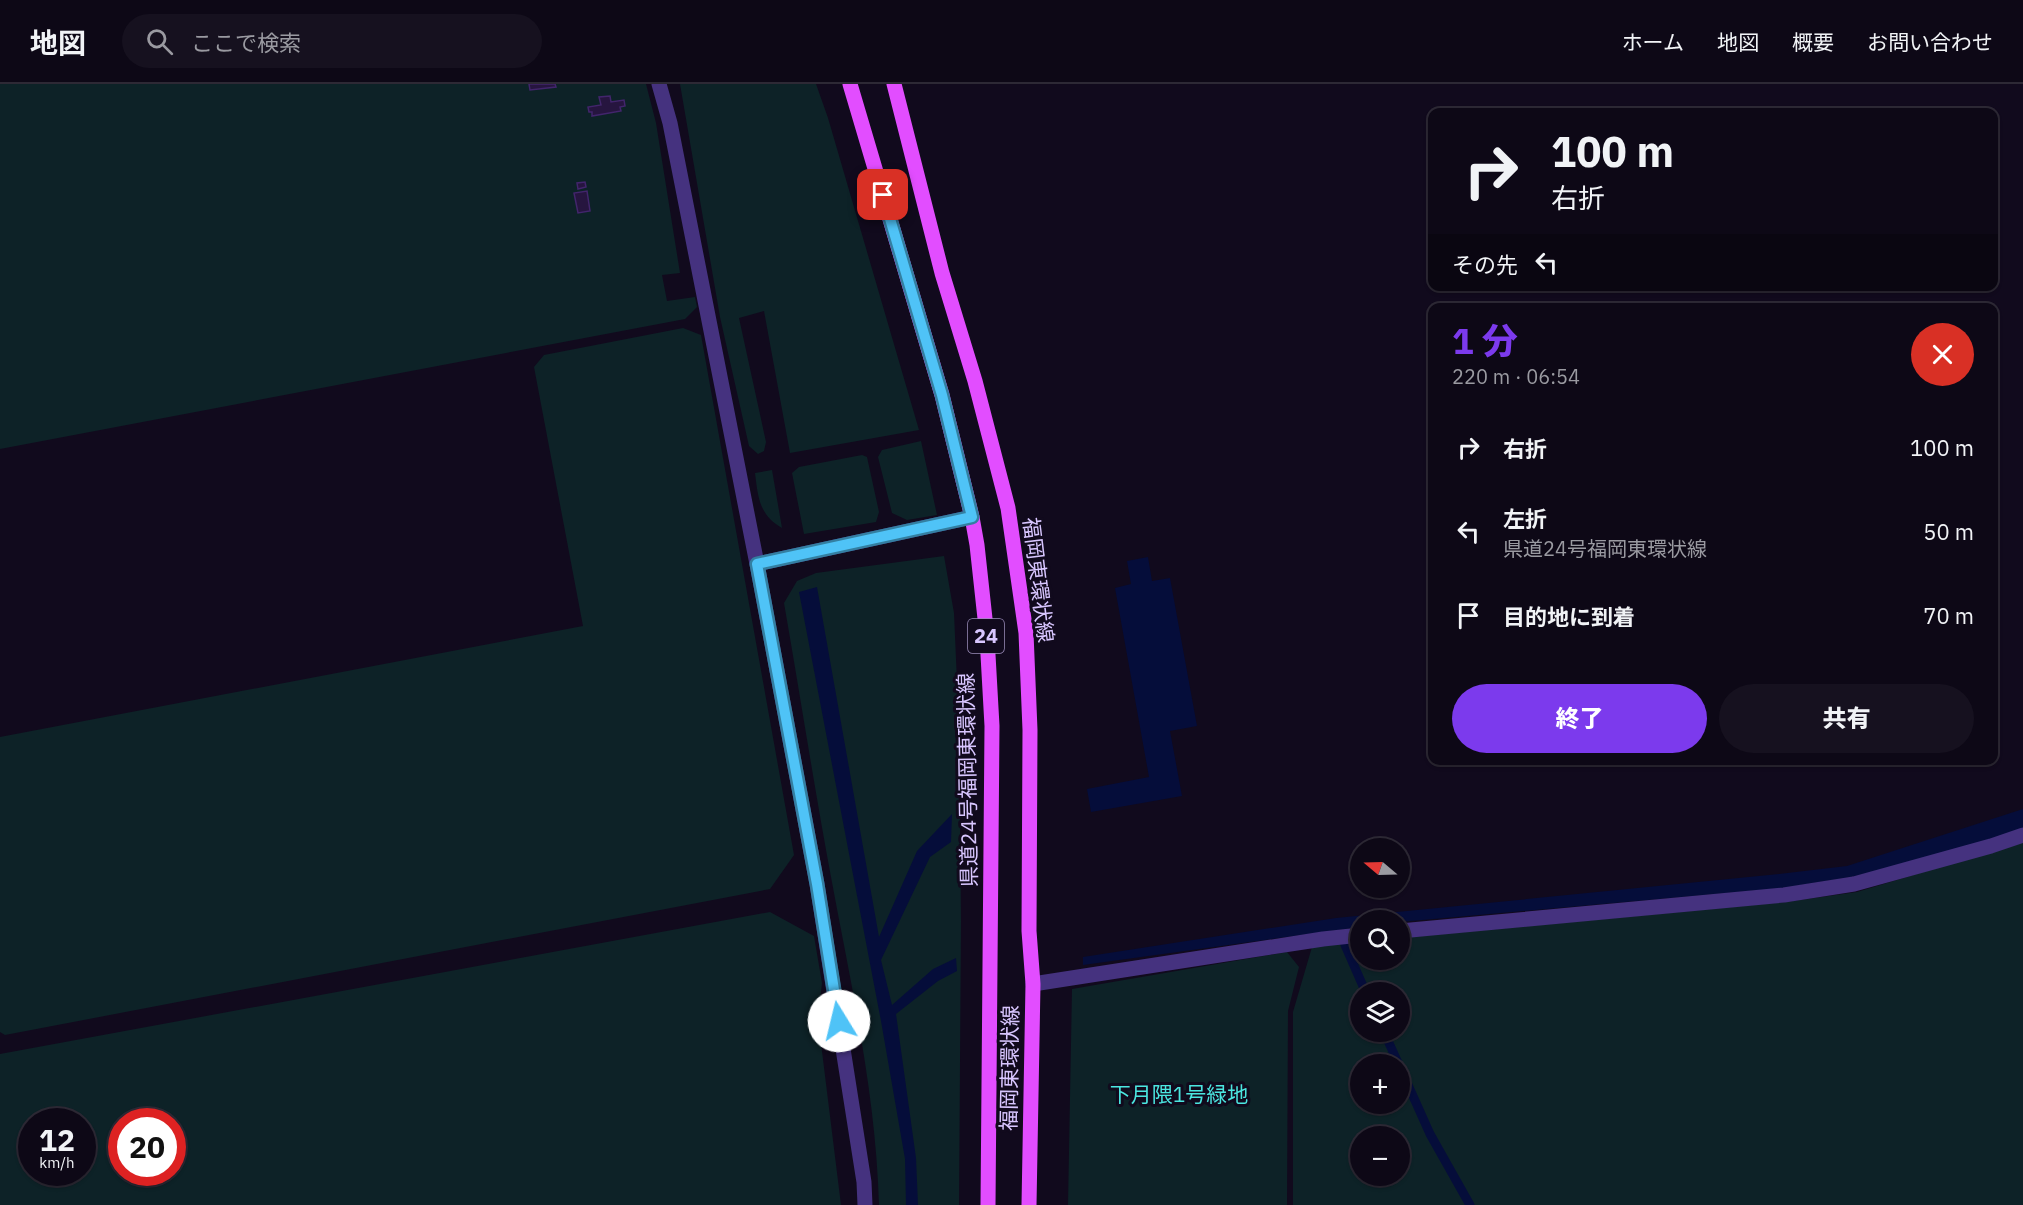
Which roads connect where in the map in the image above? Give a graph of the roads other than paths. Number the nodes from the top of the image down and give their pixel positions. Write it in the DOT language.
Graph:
graph roads {
  1 [pos="659,84"];
  2 [pos="665,84"];
  3 [pos="850,84"];
  4 [pos="894,84"];
  5 [pos="670,123"];
  6 [pos="972,517"];
  7 [pos="757,564"];
  8 [pos="2023,835"];
  9 [pos="1410,930"];
  10 [pos="1350,936"];
  11 [pos="1033,984"];
  12 [pos="865,1205"];
  13 [pos="988,1205"];
  14 [pos="1029,1205"];
  1 -- 5 [label="street"];
  2 -- 5 [label="street"];
  3 -- 6 [label="main road, 県道24号福岡東環状線 / 24"];
  4 -- 11 [label="main road, 福岡東環状線 / 24"];
  5 -- 7 [label="street"];
  6 -- 7 [label="street"];
  6 -- 13 [label="main road, 県道24号福岡東環状線 / 24"];
  7 -- 12 [label="street"];
  8 -- 9 [label="street"];
  10 -- 11 [label="street"];
  11 -- 14 [label="main road, 福岡東環状線 / 24"];
}
